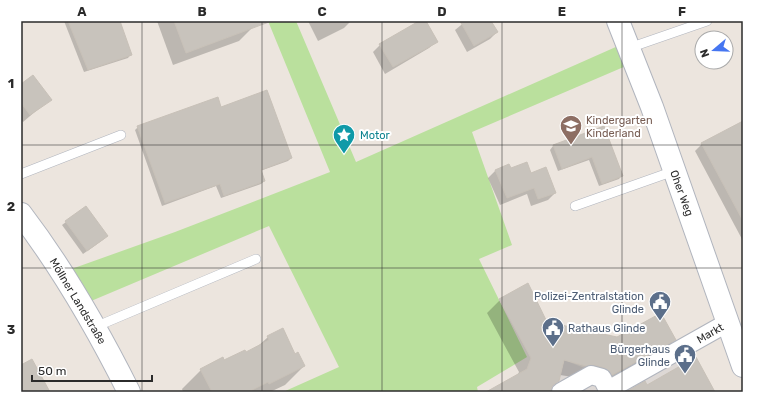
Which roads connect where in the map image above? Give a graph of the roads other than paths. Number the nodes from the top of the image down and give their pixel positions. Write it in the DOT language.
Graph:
graph roads {
  1 [pos="618,21"];
  2 [pos="707,21"];
  3 [pos="629,48"];
  4 [pos="121,135"];
  5 [pos="674,171"];
  6 [pos="21,174"];
  7 [pos="575,206"];
  8 [pos="21,214"];
  9 [pos="256,259"];
  10 [pos="727,323"];
  11 [pos="95,327"];
  12 [pos="743,366"];
  13 [pos="609,391"];
  14 [pos="129,392"];
  15 [pos="561,392"];
  1 -- 3 [label="street, Oher Weg"];
  2 -- 3 [label="lane"];
  3 -- 5 [label="street, Oher Weg"];
  4 -- 6 [label="lane"];
  5 -- 7 [label="lane"];
  5 -- 10 [label="street, Oher Weg"];
  8 -- 11 [label="street, Möllner Landstraße"];
  9 -- 11 [label="lane"];
  10 -- 12 [label="street, Oher Weg"];
  10 -- 13 [label="street, Markt"];
  11 -- 14 [label="street, Möllner Landstraße"];
  13 -- 15 [label="street, Markt"];
}
